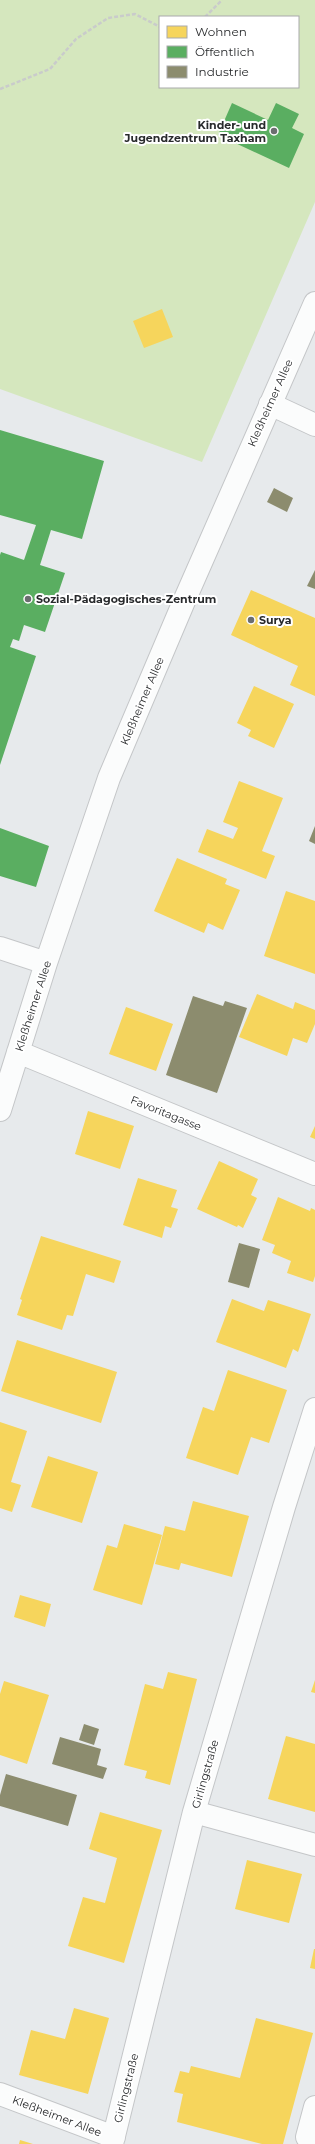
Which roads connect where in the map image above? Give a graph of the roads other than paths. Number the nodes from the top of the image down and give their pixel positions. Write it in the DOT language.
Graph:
graph roads {
  1 [pos="315,303"];
  2 [pos="270,404"];
  3 [pos="315,425"];
  4 [pos="0,948"];
  5 [pos="46,963"];
  6 [pos="18,1052"];
  7 [pos="0,1110"];
  8 [pos="315,1174"];
  9 [pos="315,1409"];
  10 [pos="194,1812"];
  11 [pos="315,1845"];
  12 [pos="0,2094"];
  13 [pos="315,2107"];
  14 [pos="307,2137"];
  15 [pos="113,2141"];
  1 -- 2 [label="street, Kleßheimer Allee"];
  2 -- 3 [label="street"];
  2 -- 5 [label="street, Kleßheimer Allee"];
  4 -- 5 [label="street"];
  5 -- 6 [label="street, Kleßheimer Allee"];
  6 -- 7 [label="street, Kleßheimer Allee"];
  6 -- 8 [label="street, Favoritagasse"];
  9 -- 10 [label="street, Girlingstraße"];
  10 -- 11 [label="street"];
  10 -- 15 [label="street, Girlingstraße"];
  12 -- 15 [label="street, Kleßheimer Allee"];
  13 -- 14 [label="street"];
}
